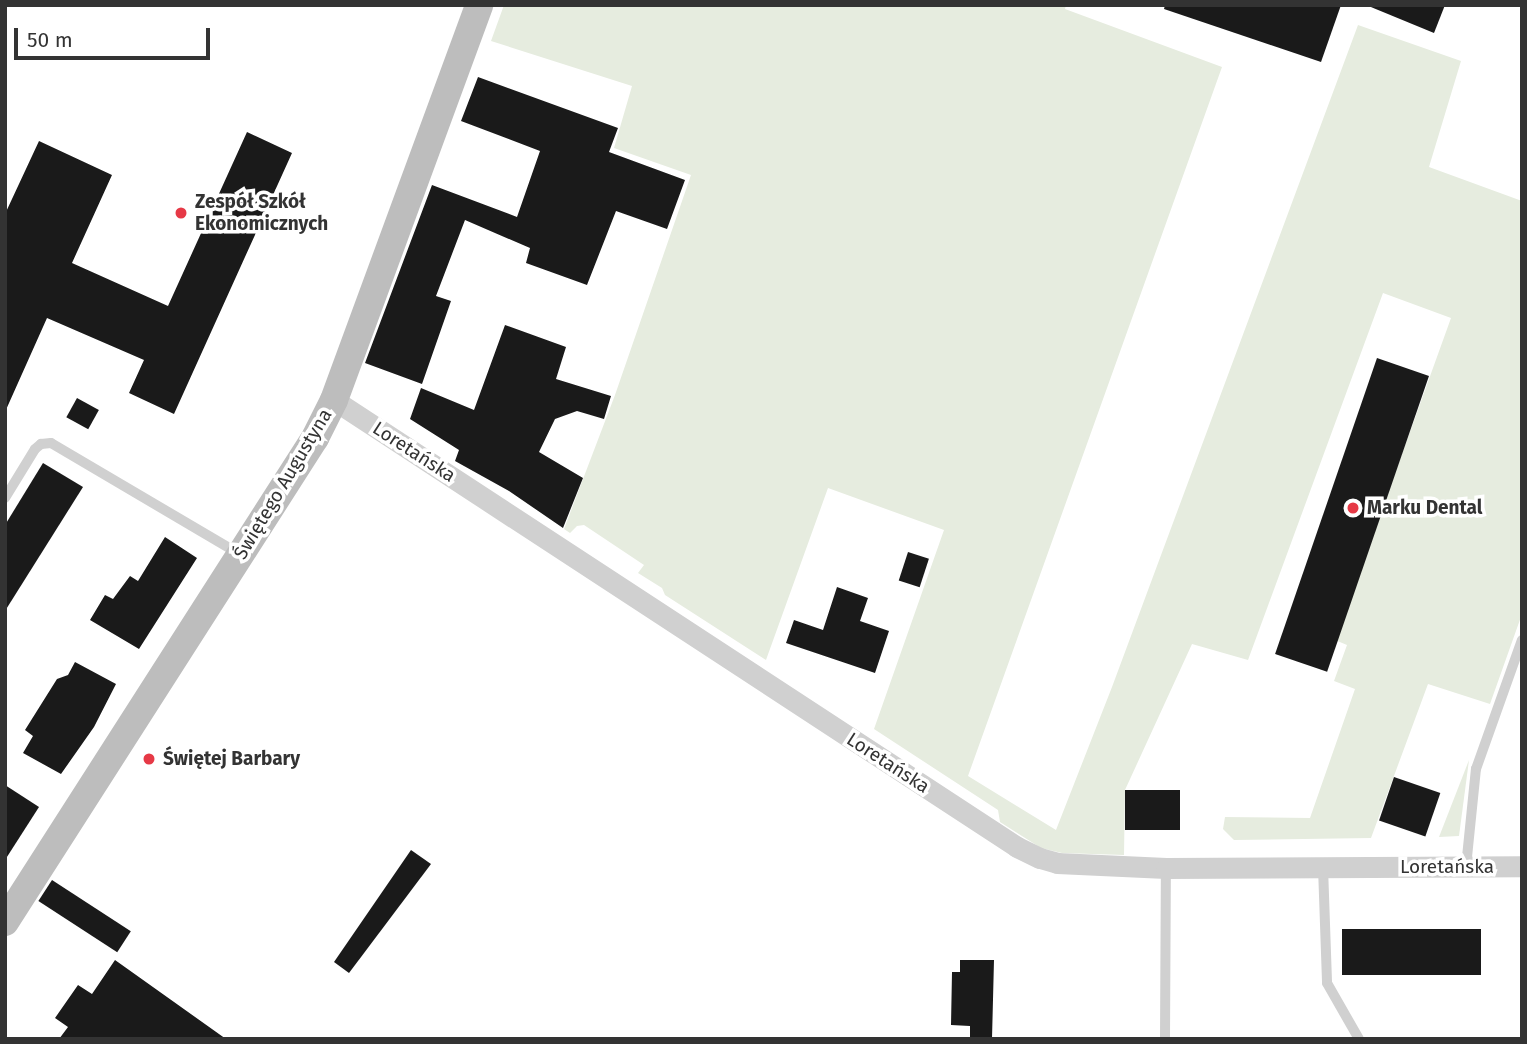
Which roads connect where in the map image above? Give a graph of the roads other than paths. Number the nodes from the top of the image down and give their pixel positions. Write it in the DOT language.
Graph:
graph roads {
  1 [pos="479,5"];
  2 [pos="334,400"];
  3 [pos="5,498"];
  4 [pos="241,554"];
  5 [pos="1522,640"];
  6 [pos="1522,866"];
  7 [pos="1323,867"];
  8 [pos="1466,867"];
  9 [pos="1166,868"];
  10 [pos="5,922"];
  11 [pos="1166,1039"];
  12 [pos="1359,1039"];
  1 -- 2 [label="street, Świętego Augustyna"];
  2 -- 4 [label="street, Świętego Augustyna"];
  2 -- 9 [label="street, Loretańska"];
  3 -- 4 [label="lane"];
  4 -- 10 [label="street, Świętego Augustyna"];
  5 -- 8 [label="lane"];
  6 -- 8 [label="street, Loretańska"];
  7 -- 8 [label="street, Loretańska"];
  7 -- 9 [label="street, Loretańska"];
  7 -- 12 [label="lane"];
  9 -- 11 [label="lane"];
}
